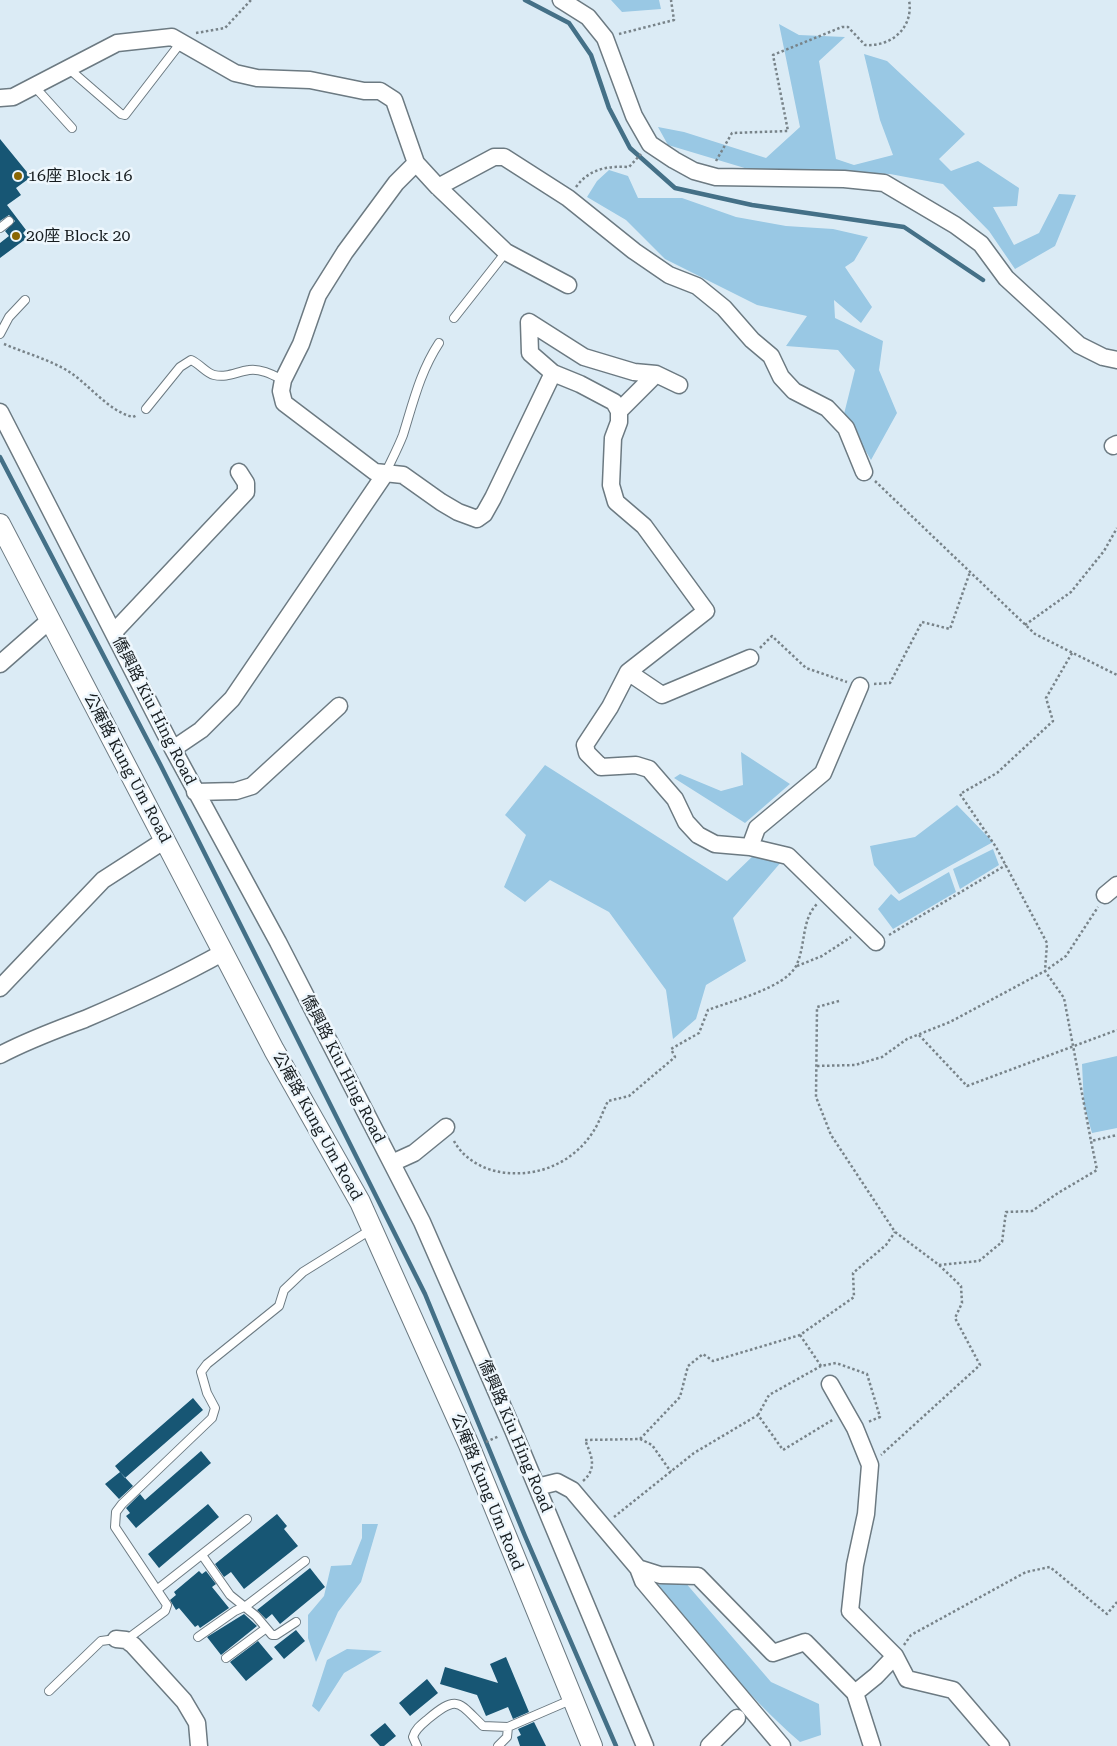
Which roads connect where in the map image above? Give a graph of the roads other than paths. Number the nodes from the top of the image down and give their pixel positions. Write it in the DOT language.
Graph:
graph roads {
  1 [pos="561,0"];
  2 [pos="177,39"];
  3 [pos="68,68"];
  4 [pos="34,86"];
  5 [pos="0,98"];
  6 [pos="72,128"];
  7 [pos="416,163"];
  8 [pos="438,187"];
  9 [pos="9,221"];
  10 [pos="0,228"];
  11 [pos="506,252"];
  12 [pos="568,285"];
  13 [pos="25,300"];
  14 [pos="454,318"];
  15 [pos="0,334"];
  16 [pos="438,343"];
  17 [pos="1117,360"];
  18 [pos="553,373"];
  19 [pos="656,374"];
  20 [pos="283,380"];
  21 [pos="679,385"];
  22 [pos="146,409"];
  23 [pos="619,411"];
  24 [pos="0,412"];
  25 [pos="239,472"];
  26 [pos="864,472"];
  27 [pos="385,474"];
  28 [pos="0,524"];
  29 [pos="50,620"];
  30 [pos="114,632"];
  31 [pos="750,658"];
  32 [pos="0,664"];
  33 [pos="628,672"];
  34 [pos="860,686"];
  35 [pos="339,706"];
  36 [pos="173,749"];
  37 [pos="195,792"];
  38 [pos="165,840"];
  39 [pos="750,847"];
  40 [pos="876,942"];
  41 [pos="224,952"];
  42 [pos="0,988"];
  43 [pos="0,1055"];
  44 [pos="446,1127"];
  45 [pos="392,1163"];
  46 [pos="372,1229"];
  47 [pos="830,1384"];
  48 [pos="537,1487"];
  49 [pos="247,1519"];
  50 [pos="202,1555"];
  51 [pos="305,1561"];
  52 [pos="638,1568"];
  53 [pos="158,1589"];
  54 [pos="246,1606"];
  55 [pos="296,1622"];
  56 [pos="265,1629"];
  57 [pos="198,1637"];
  58 [pos="121,1639"];
  59 [pos="895,1656"];
  60 [pos="226,1658"];
  61 [pos="49,1691"];
  62 [pos="855,1693"];
  63 [pos="573,1699"];
  64 [pos="738,1718"];
  65 [pos="508,1727"];
  66 [pos="588,1744"];
  67 [pos="199,1746"];
  68 [pos="417,1746"];
  69 [pos="498,1746"];
  70 [pos="645,1746"];
  71 [pos="709,1746"];
  72 [pos="782,1746"];
  73 [pos="872,1746"];
  74 [pos="1001,1746"];
  1 -- 17 [label="street"];
  2 -- 3 [label="street"];
  2 -- 3 [label="lane"];
  2 -- 7 [label="street"];
  3 -- 4 [label="street"];
  4 -- 5 [label="street"];
  4 -- 6 [label="lane"];
  7 -- 8 [label="street"];
  7 -- 20 [label="street"];
  8 -- 11 [label="street"];
  8 -- 26 [label="street"];
  9 -- 10 [label="lane"];
  11 -- 12 [label="street"];
  11 -- 14 [label="lane"];
  13 -- 15 [label="lane"];
  16 -- 27 [label="lane"];
  18 -- 19 [label="street"];
  18 -- 23 [label="street"];
  18 -- 27 [label="street"];
  19 -- 21 [label="street"];
  19 -- 23 [label="street"];
  20 -- 22 [label="lane"];
  20 -- 27 [label="street"];
  23 -- 33 [label="street"];
  24 -- 30 [label="street, 僑興路 Kiu Hing Road"];
  25 -- 30 [label="street"];
  27 -- 36 [label="street"];
  28 -- 29 [label="street, 公庵路 Kung Um Road"];
  29 -- 32 [label="street"];
  29 -- 38 [label="street, 公庵路 Kung Um Road"];
  30 -- 36 [label="street, 僑興路 Kiu Hing Road"];
  31 -- 33 [label="street"];
  33 -- 39 [label="street"];
  34 -- 39 [label="street"];
  35 -- 37 [label="street"];
  36 -- 37 [label="street, 僑興路 Kiu Hing Road"];
  37 -- 45 [label="street, 僑興路 Kiu Hing Road"];
  38 -- 41 [label="street, 公庵路 Kung Um Road"];
  38 -- 42 [label="street"];
  39 -- 40 [label="street"];
  41 -- 43 [label="street"];
  41 -- 46 [label="street, 公庵路 Kung Um Road"];
  44 -- 45 [label="street"];
  45 -- 48 [label="street, 僑興路 Kiu Hing Road"];
  46 -- 53 [label="lane"];
  46 -- 63 [label="street, 公庵路 Kung Um Road"];
  47 -- 59 [label="street"];
  48 -- 52 [label="street"];
  48 -- 70 [label="street, 僑興路 Kiu Hing Road"];
  49 -- 50 [label="lane"];
  50 -- 53 [label="lane"];
  50 -- 54 [label="lane"];
  51 -- 54 [label="lane"];
  52 -- 62 [label="street"];
  52 -- 72 [label="street"];
  53 -- 58 [label="lane"];
  54 -- 56 [label="lane"];
  54 -- 57 [label="lane"];
  55 -- 56 [label="lane"];
  56 -- 60 [label="lane"];
  58 -- 61 [label="lane"];
  58 -- 67 [label="street"];
  59 -- 62 [label="street"];
  59 -- 74 [label="street"];
  62 -- 73 [label="street"];
  63 -- 65 [label="lane"];
  63 -- 66 [label="street, 公庵路 Kung Um Road"];
  64 -- 71 [label="street"];
  65 -- 68 [label="lane"];
  65 -- 69 [label="lane"];
}
